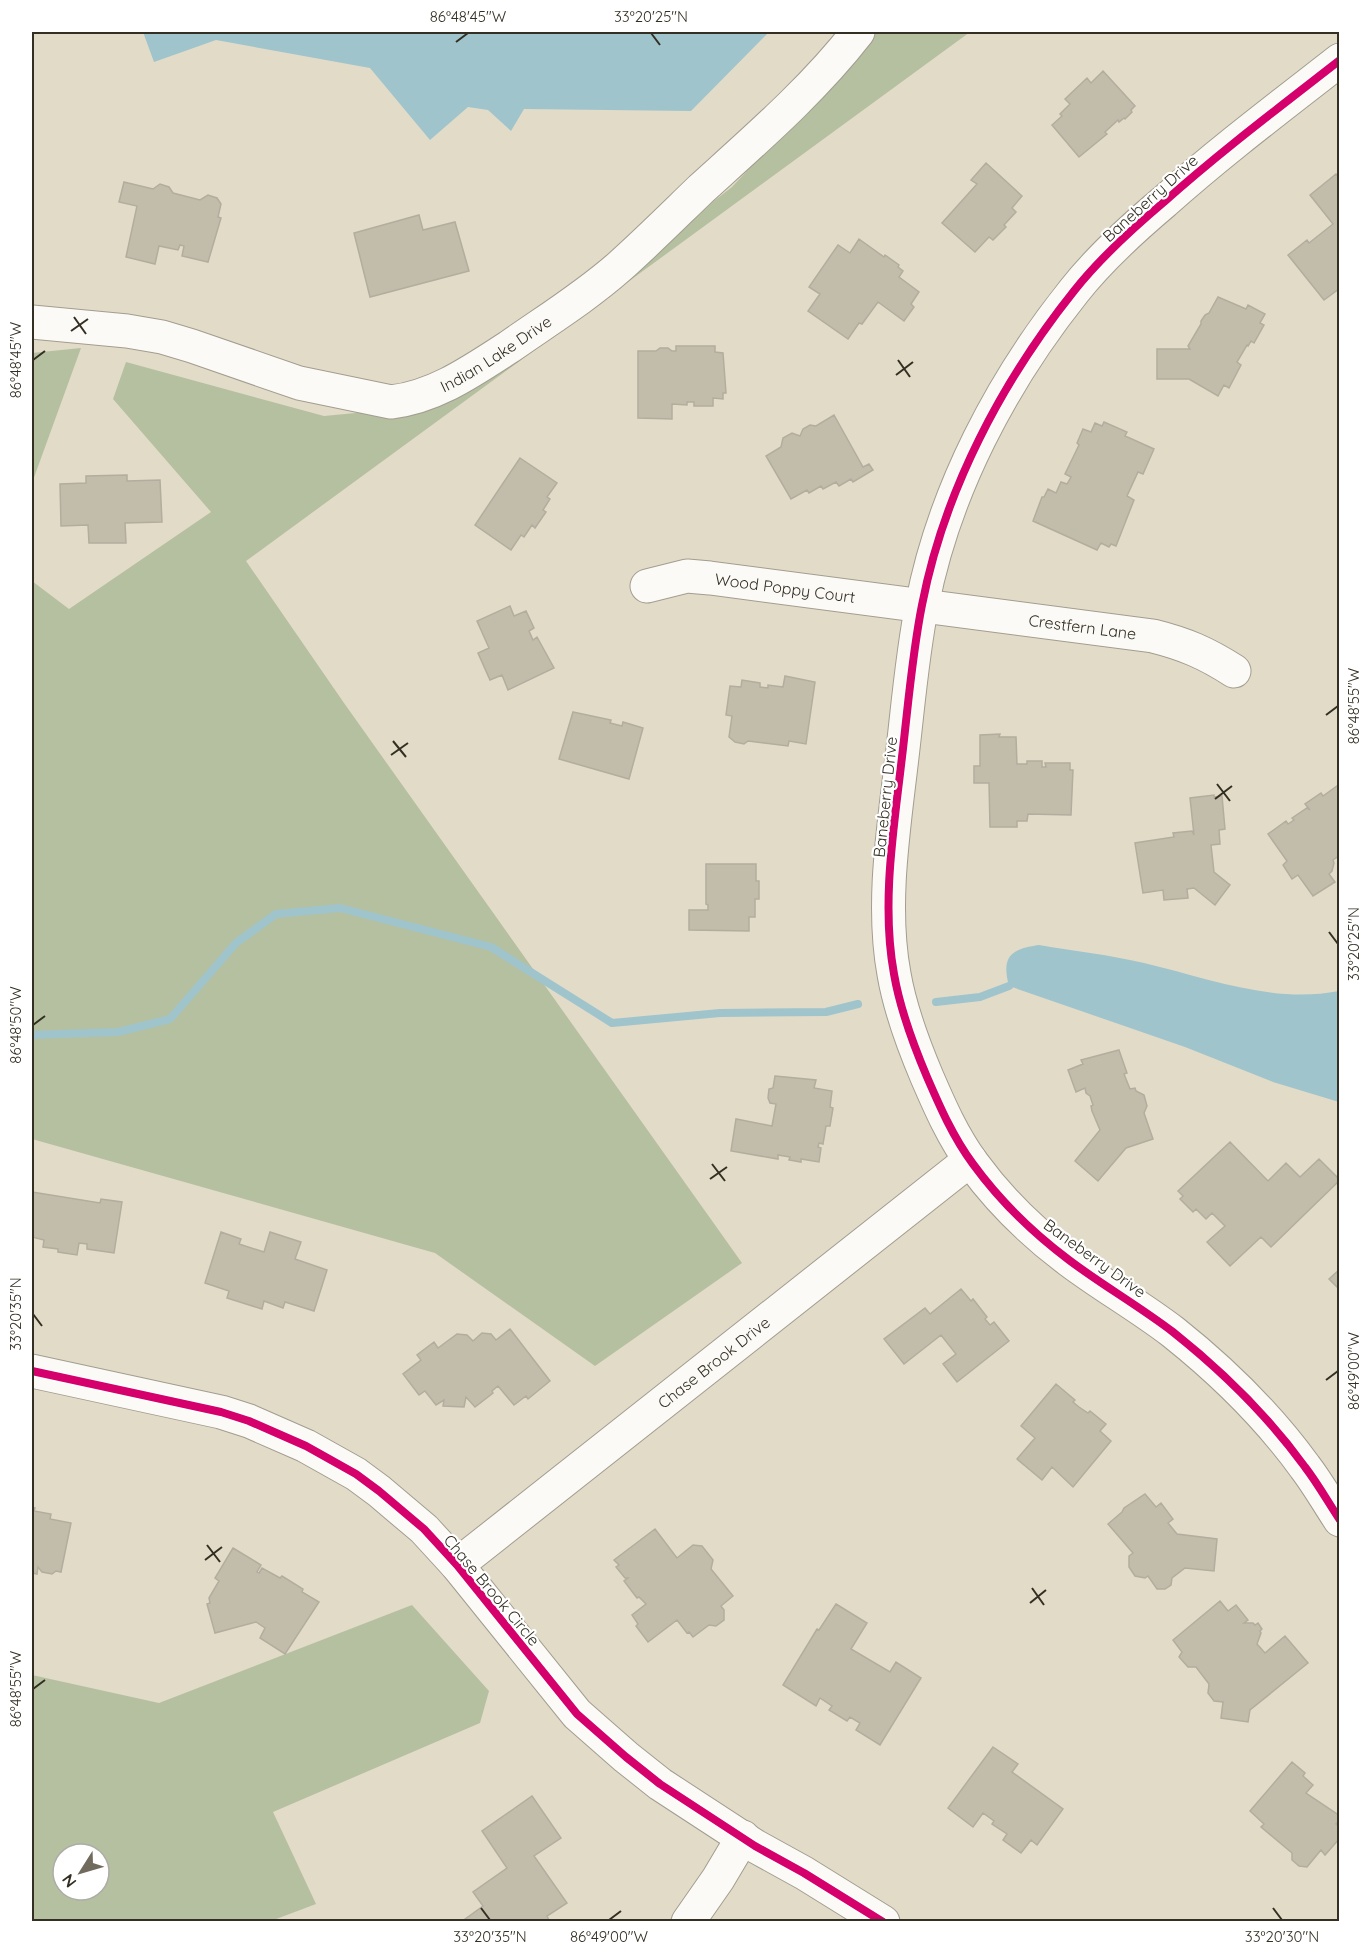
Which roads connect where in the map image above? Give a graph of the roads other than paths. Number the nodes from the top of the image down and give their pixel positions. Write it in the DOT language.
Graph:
graph roads {
  1 [pos="858,32"];
  2 [pos="1340,60"];
  3 [pos="32,322"];
  4 [pos="647,586"];
  5 [pos="922,604"];
  6 [pos="1234,671"];
  7 [pos="970,1160"];
  8 [pos="32,1371"];
  9 [pos="1340,1520"];
  10 [pos="457,1564"];
  11 [pos="743,1838"];
  12 [pos="688,1922"];
  13 [pos="883,1922"];
  1 -- 3 [label="street, Indian Lake Drive"];
  2 -- 5 [label="street, Baneberry Drive"];
  4 -- 5 [label="street, Wood Poppy Court"];
  5 -- 6 [label="street, Crestfern Lane"];
  5 -- 7 [label="street, Baneberry Drive"];
  7 -- 9 [label="street, Baneberry Drive"];
  7 -- 10 [label="street, Chase Brook Drive"];
  8 -- 10 [label="street, Chase Brook Circle"];
  10 -- 11 [label="street, Chase Brook Circle"];
  11 -- 12 [label="street"];
  11 -- 13 [label="street, Chase Brook Circle"];
}
